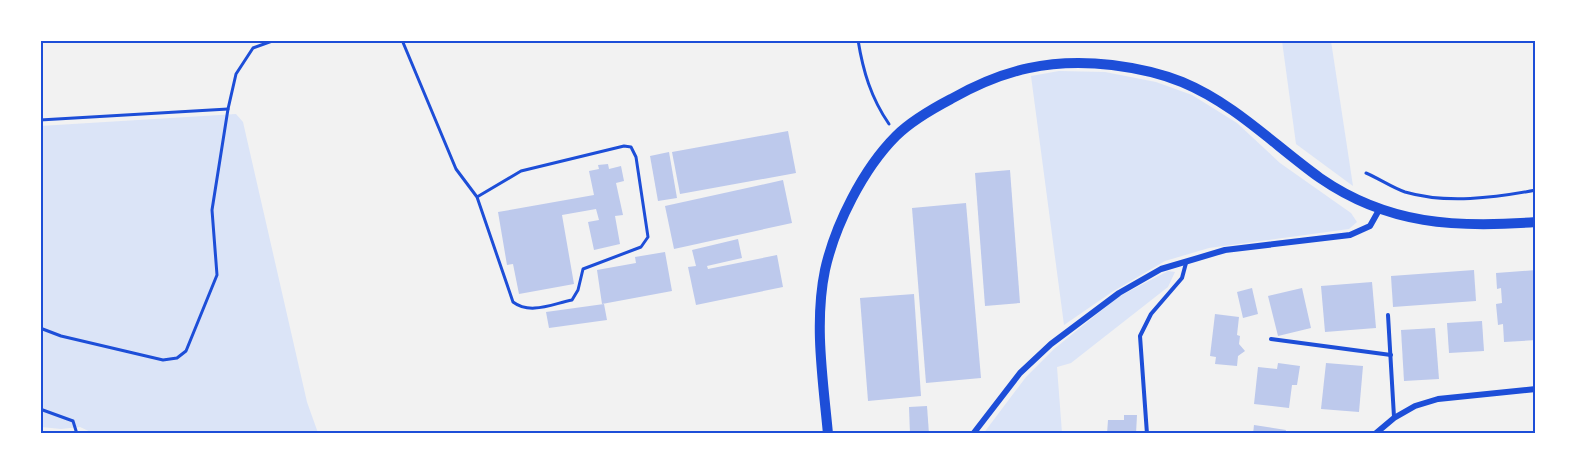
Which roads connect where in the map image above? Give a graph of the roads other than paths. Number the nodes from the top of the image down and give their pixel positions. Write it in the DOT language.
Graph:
graph roads {
  1 [pos="1379,210"];
  2 [pos="1536,222"];
  3 [pos="1186,261"];
  4 [pos="1388,315"];
  5 [pos="1271,339"];
  6 [pos="1391,355"];
  7 [pos="1536,389"];
  8 [pos="1394,418"];
  9 [pos="828,434"];
  10 [pos="973,434"];
  11 [pos="1147,434"];
  12 [pos="1376,434"];
  1 -- 2 [label="main road"];
  1 -- 3 [label="street"];
  1 -- 9 [label="main road"];
  3 -- 10 [label="street"];
  3 -- 11 [label="lane"];
  4 -- 6 [label="lane"];
  5 -- 6 [label="lane"];
  6 -- 8 [label="lane"];
  7 -- 8 [label="street"];
  8 -- 12 [label="street"];
}
